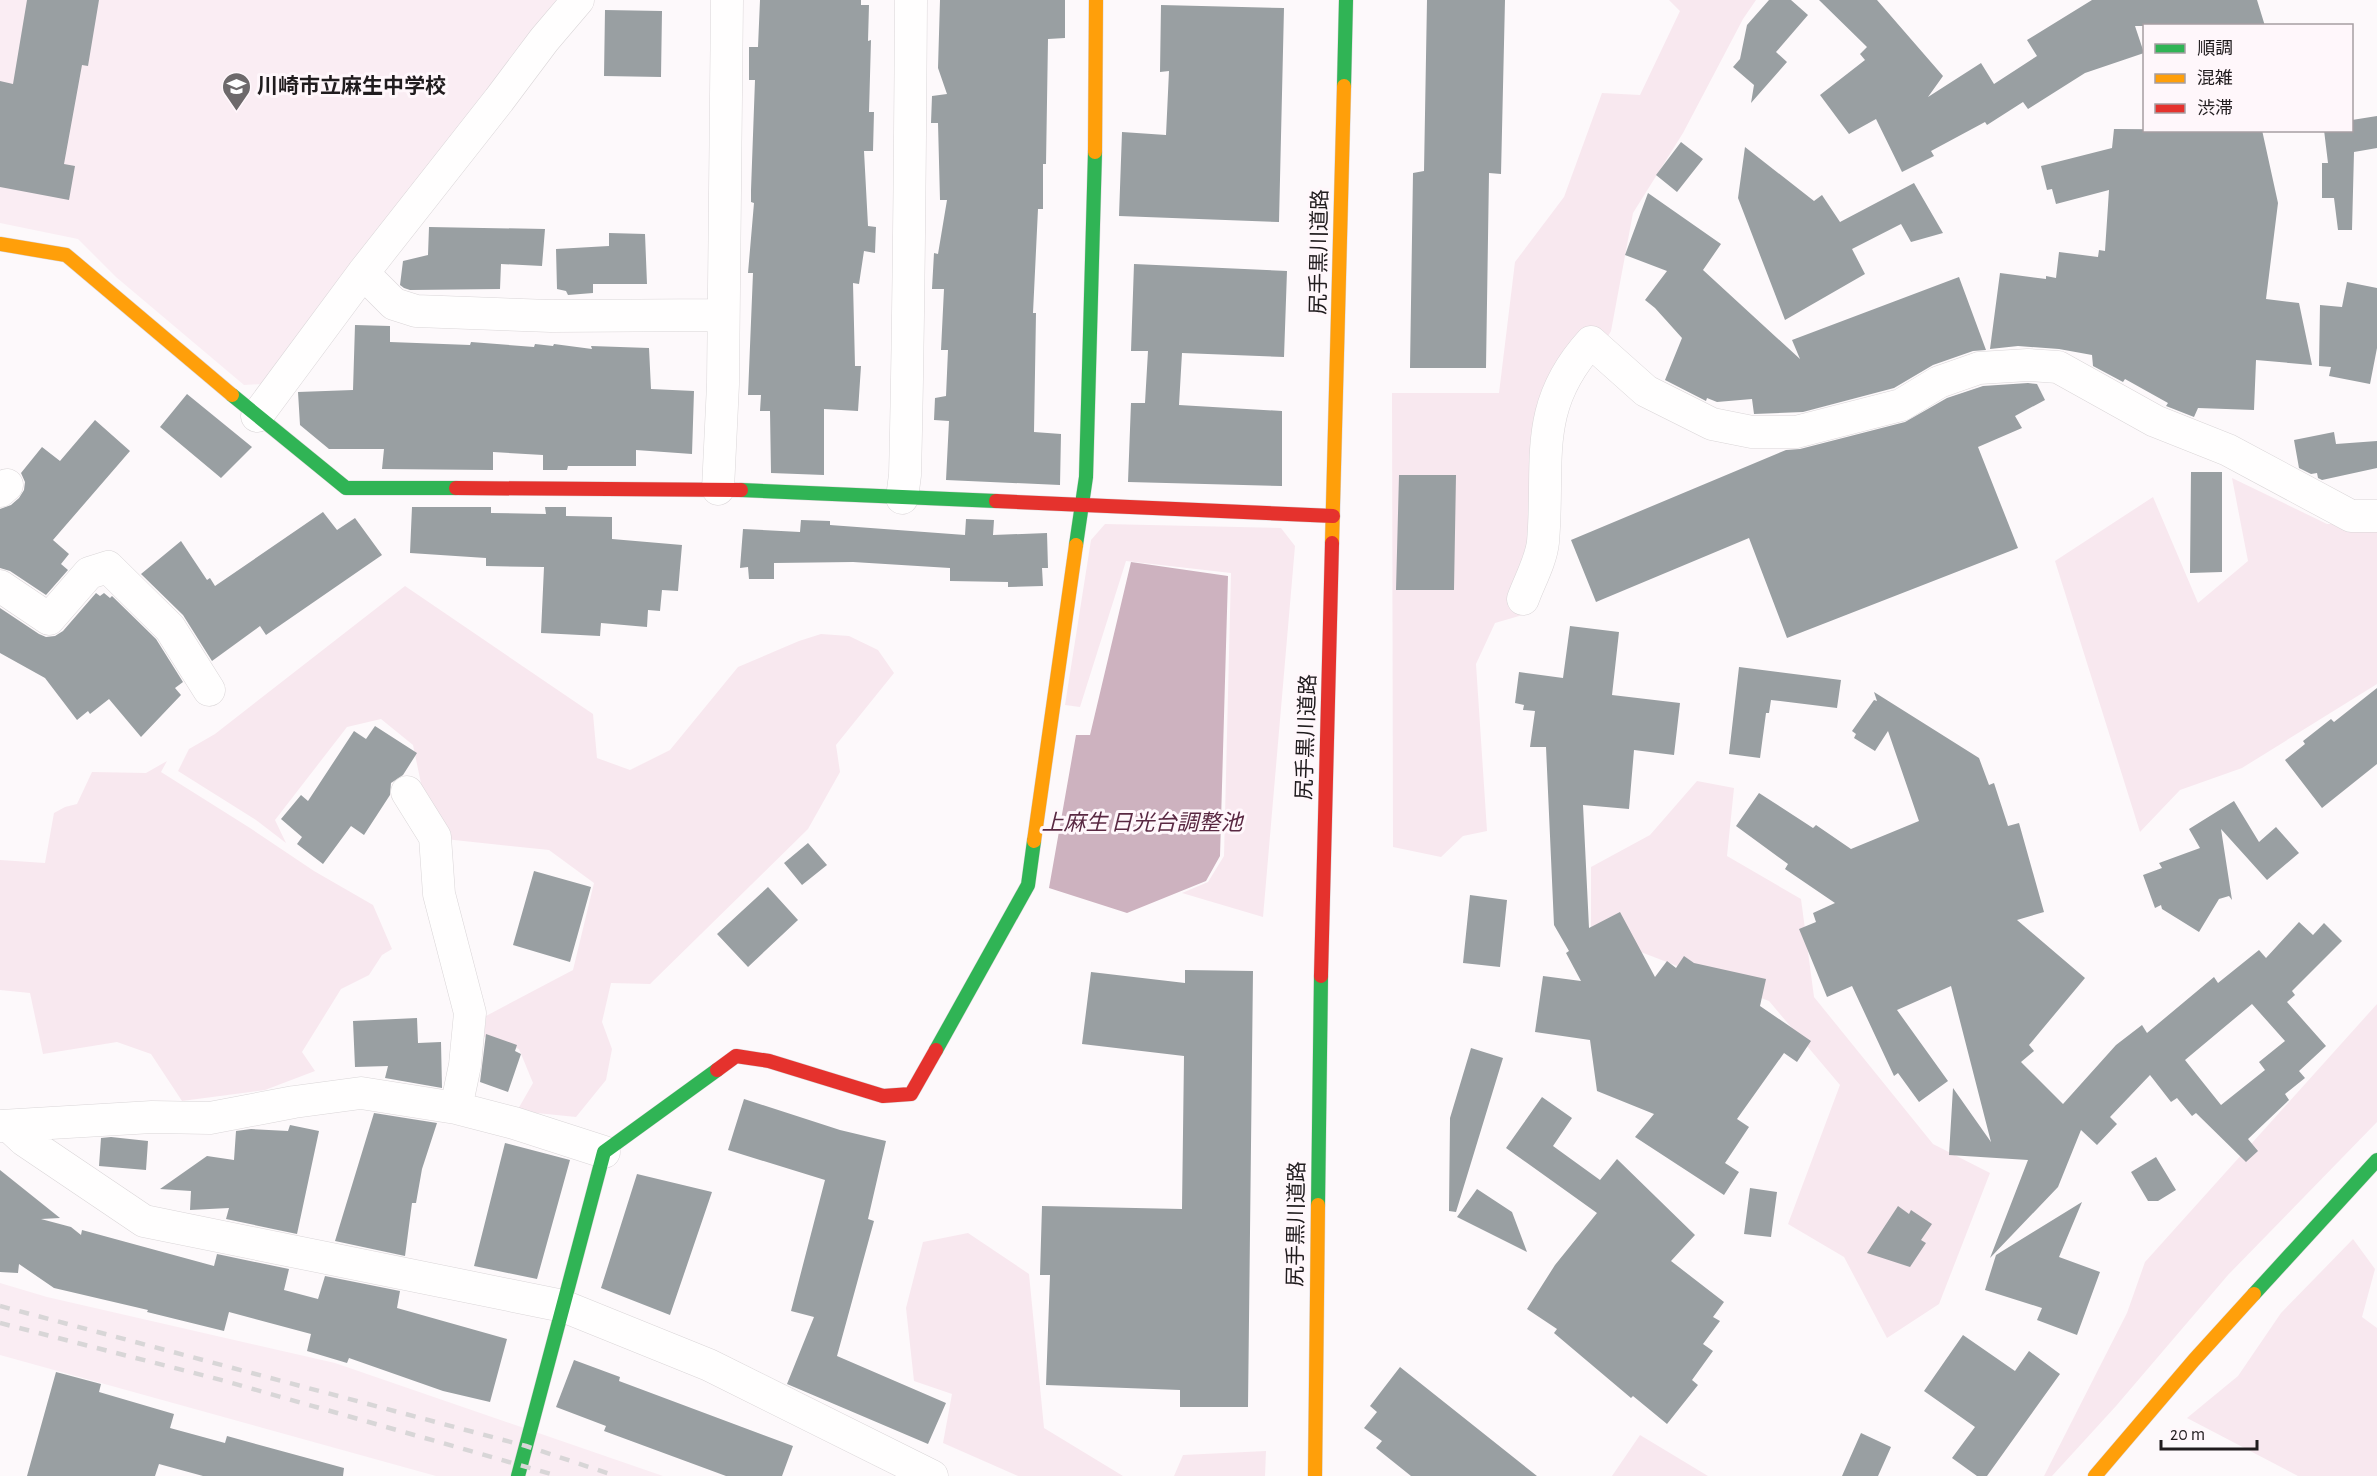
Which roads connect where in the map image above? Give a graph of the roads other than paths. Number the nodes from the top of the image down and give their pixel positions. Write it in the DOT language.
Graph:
graph roads {
  1 [pos="578,0"];
  2 [pos="727,0"];
  3 [pos="911,0"];
  4 [pos="1096,0"];
  5 [pos="1346,0"];
  6 [pos="0,244"];
  7 [pos="363,273"];
  8 [pos="723,315"];
  9 [pos="257,416"];
  10 [pos="718,489"];
  11 [pos="902,498"];
  12 [pos="1080,504"];
  13 [pos="1334,516"];
  14 [pos="2377,516"];
  15 [pos="0,586"];
  16 [pos="1523,599"];
  17 [pos="209,690"];
  18 [pos="407,792"];
  19 [pos="456,1108"];
  20 [pos="5,1127"];
  21 [pos="604,1152"];
  22 [pos="2377,1160"];
  23 [pos="563,1306"];
  24 [pos="518,1476"];
  25 [pos="932,1476"];
  26 [pos="1315,1476"];
  27 [pos="2095,1476"];
  1 -- 7 [label="street"];
  2 -- 8 [label="street"];
  3 -- 11 [label="street"];
  4 -- 12 [label="street"];
  5 -- 13 [label="street, 尻手黒川道路"];
  6 -- 9 [label="street"];
  7 -- 8 [label="street"];
  7 -- 9 [label="street"];
  8 -- 10 [label="street"];
  9 -- 10 [label="street"];
  10 -- 11 [label="street"];
  11 -- 12 [label="street"];
  12 -- 13 [label="street"];
  12 -- 21 [label="street"];
  13 -- 26 [label="street, 尻手黒川道路"];
  14 -- 16 [label="street"];
  15 -- 17 [label="street"];
  18 -- 19 [label="street"];
  19 -- 20 [label="street"];
  19 -- 21 [label="street"];
  20 -- 23 [label="street"];
  21 -- 23 [label="street"];
  22 -- 27 [label="street"];
  23 -- 24 [label="street"];
  23 -- 25 [label="street"];
}
